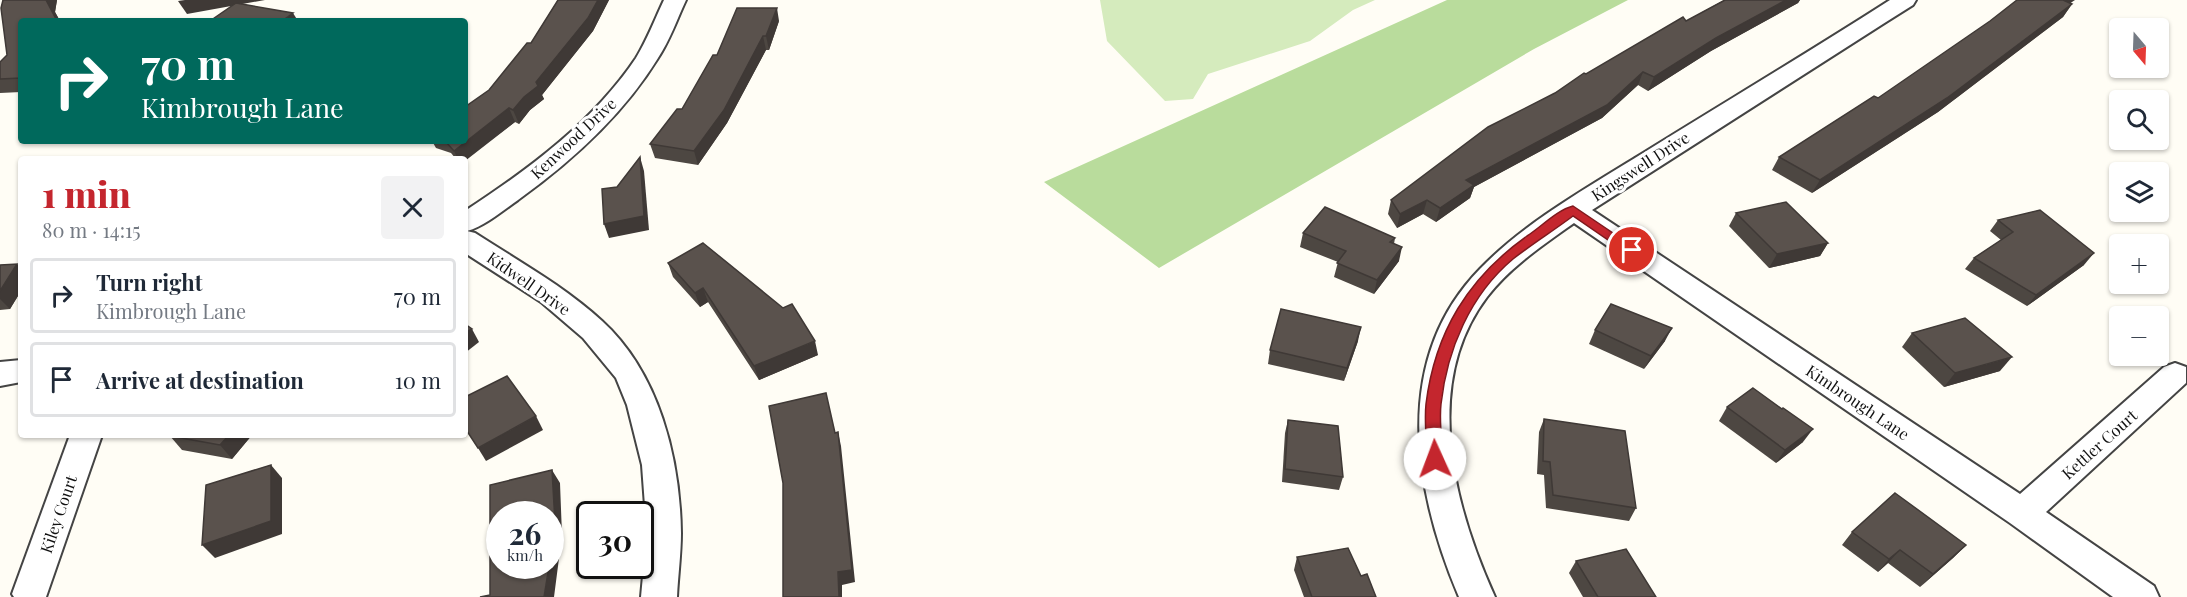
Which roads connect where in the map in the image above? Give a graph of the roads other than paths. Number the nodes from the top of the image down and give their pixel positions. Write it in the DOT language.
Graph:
graph roads {
  1 [pos="675,0"];
  2 [pos="1905,0"];
  3 [pos="1573,210"];
  4 [pos="468,221"];
  5 [pos="468,242"];
  6 [pos="18,371"];
  7 [pos="0,374"];
  8 [pos="2175,375"];
  9 [pos="85,438"];
  10 [pos="2022,513"];
  11 [pos="30,594"];
  12 [pos="659,597"];
  13 [pos="1477,597"];
  14 [pos="2141,597"];
  1 -- 4 [label="street, Kenwood Drive"];
  2 -- 3 [label="street, Kingswell Drive"];
  3 -- 10 [label="street, Kimbrough Lane"];
  3 -- 13 [label="street, Kingswell Drive"];
  5 -- 12 [label="street, Kidwell Drive"];
  6 -- 7 [label="street"];
  8 -- 10 [label="street, Kettler Court"];
  9 -- 11 [label="street, Kiley Court"];
  10 -- 14 [label="street, Kimbrough Lane"];
}
